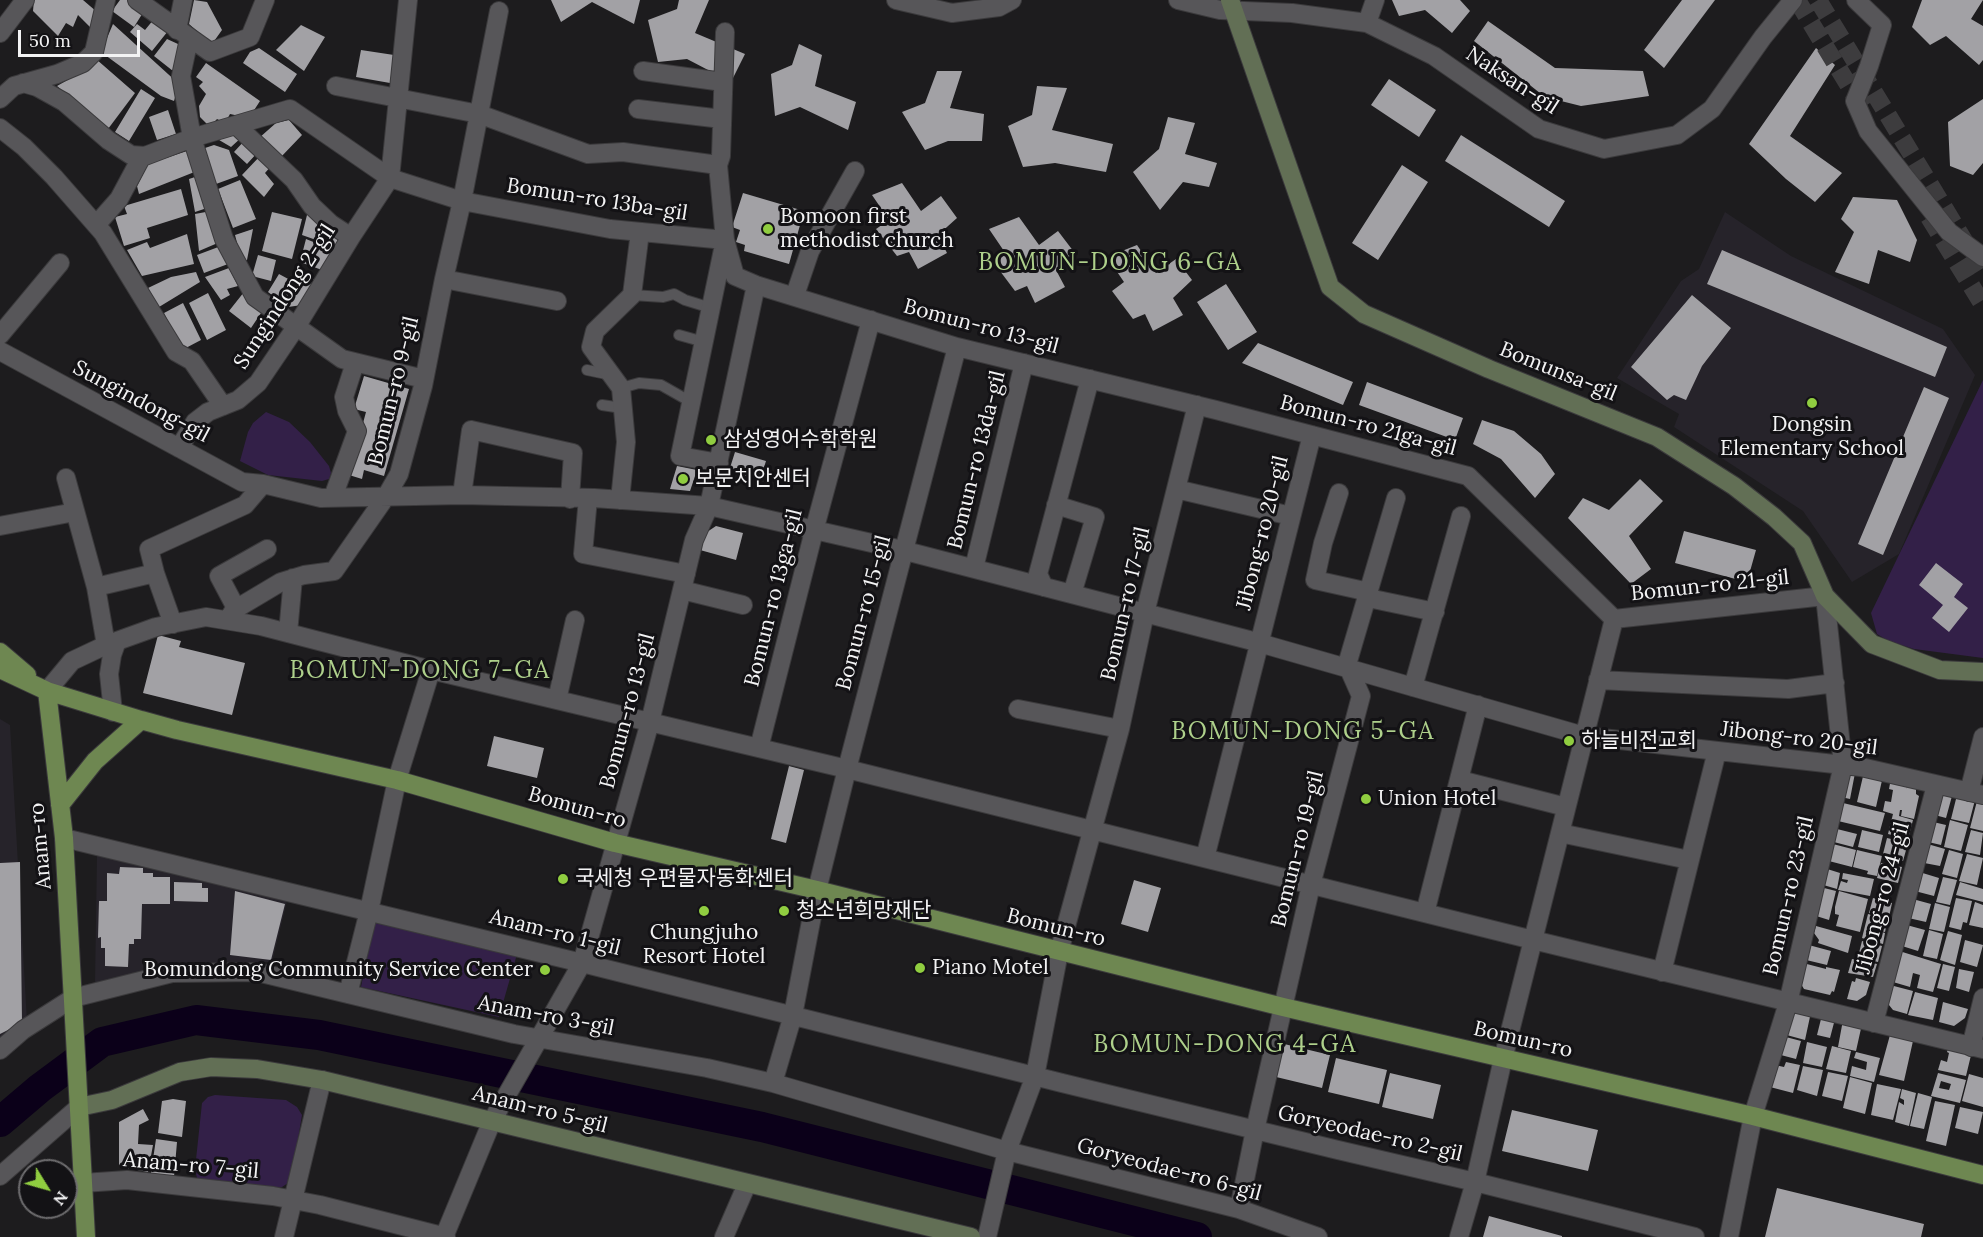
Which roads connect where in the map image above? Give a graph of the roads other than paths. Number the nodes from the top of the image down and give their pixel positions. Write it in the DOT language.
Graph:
graph roads {
  1 [pos="25,0"];
  2 [pos="106,0"];
  3 [pos="137,0"];
  4 [pos="183,0"];
  5 [pos="265,0"];
  6 [pos="896,0"];
  7 [pos="1178,0"];
  8 [pos="1375,0"];
  9 [pos="1793,0"];
  10 [pos="1857,0"];
  11 [pos="1009,1"];
  12 [pos="402,2"];
  13 [pos="1231,6"];
  14 [pos="1294,6"];
  15 [pos="499,11"];
  16 [pos="1367,23"];
  17 [pos="725,32"];
  18 [pos="0,33"];
  19 [pos="183,34"];
  20 [pos="643,70"];
  21 [pos="723,82"];
  22 [pos="22,83"];
  23 [pos="336,86"];
  24 [pos="398,97"];
  25 [pos="0,99"];
  26 [pos="638,109"];
  27 [pos="479,114"];
  28 [pos="722,119"];
  29 [pos="236,125"];
  30 [pos="0,128"];
  31 [pos="192,138"];
  32 [pos="142,156"];
  33 [pos="718,165"];
  34 [pos="855,171"];
  35 [pos="390,178"];
  36 [pos="462,201"];
  37 [pos="96,225"];
  38 [pos="640,232"];
  39 [pos="351,237"];
  40 [pos="725,240"];
  41 [pos="1983,257"];
  42 [pos="60,264"];
  43 [pos="444,279"];
  44 [pos="756,285"];
  45 [pos="632,295"];
  46 [pos="795,296"];
  47 [pos="557,301"];
  48 [pos="711,308"];
  49 [pos="870,320"];
  50 [pos="296,327"];
  51 [pos="0,334"];
  52 [pos="679,335"];
  53 [pos="704,342"];
  54 [pos="957,347"];
  55 [pos="0,351"];
  56 [pos="355,363"];
  57 [pos="1024,363"];
  58 [pos="587,370"];
  59 [pos="424,379"];
  60 [pos="1090,379"];
  61 [pos="616,381"];
  62 [pos="691,402"];
  63 [pos="602,405"];
  64 [pos="1197,405"];
  65 [pos="223,406"];
  66 [pos="622,408"];
  67 [pos="1312,435"];
  68 [pos="179,448"];
  69 [pos="719,463"];
  70 [pos="66,478"];
  71 [pos="263,483"];
  72 [pos="1176,489"];
  73 [pos="1339,493"];
  74 [pos="387,495"];
  75 [pos="462,495"];
  76 [pos="333,497"];
  77 [pos="579,498"];
  78 [pos="1396,498"];
  79 [pos="620,500"];
  80 [pos="1056,505"];
  81 [pos="709,506"];
  82 [pos="75,512"];
  83 [pos="1291,516"];
  84 [pos="1461,516"];
  85 [pos="0,526"];
  86 [pos="814,531"];
  87 [pos="267,549"];
  88 [pos="904,550"];
  89 [pos="974,568"];
  90 [pos="155,573"];
  91 [pos="293,578"];
  92 [pos="684,582"];
  93 [pos="96,587"];
  94 [pos="1044,587"];
  95 [pos="1072,594"];
  96 [pos="1368,596"];
  97 [pos="1825,596"];
  98 [pos="743,604"];
  99 [pos="1435,612"];
  100 [pos="1145,613"];
  101 [pos="232,614"];
  102 [pos="1614,619"];
  103 [pos="575,620"];
  104 [pos="173,624"];
  105 [pos="288,633"];
  106 [pos="112,643"];
  107 [pos="1259,643"];
  108 [pos="0,652"];
  109 [pos="1347,668"];
  110 [pos="0,669"];
  111 [pos="431,670"];
  112 [pos="1983,672"];
  113 [pos="1598,680"];
  114 [pos="1834,683"];
  115 [pos="1413,687"];
  116 [pos="47,691"];
  117 [pos="557,700"];
  118 [pos="1478,705"];
  119 [pos="1018,709"];
  120 [pos="113,712"];
  121 [pos="141,720"];
  122 [pos="650,722"];
  123 [pos="1120,729"];
  124 [pos="1584,736"];
  125 [pos="1983,737"];
  126 [pos="759,748"];
  127 [pos="1717,751"];
  128 [pos="1843,765"];
  129 [pos="847,769"];
  130 [pos="397,780"];
  131 [pos="1460,780"];
  132 [pos="1936,785"];
  133 [pos="1976,794"];
  134 [pos="60,805"];
  135 [pos="1566,807"];
  136 [pos="1092,830"];
  137 [pos="1560,833"];
  138 [pos="64,838"];
  139 [pos="615,843"];
  140 [pos="1205,858"];
  141 [pos="1689,860"];
  142 [pos="1311,885"];
  143 [pos="817,890"];
  144 [pos="369,911"];
  145 [pos="1425,913"];
  146 [pos="1533,940"];
  147 [pos="1059,952"];
  148 [pos="582,963"];
  149 [pos="1662,972"];
  150 [pos="348,994"];
  151 [pos="73,998"];
  152 [pos="1983,998"];
  153 [pos="1788,1003"];
  154 [pos="1283,1007"];
  155 [pos="793,1015"];
  156 [pos="1874,1023"];
  157 [pos="539,1038"];
  158 [pos="1977,1048"];
  159 [pos="0,1050"];
  160 [pos="1503,1059"];
  161 [pos="1035,1076"];
  162 [pos="322,1080"];
  163 [pos="773,1083"];
  164 [pos="79,1107"];
  165 [pos="1753,1116"];
  166 [pos="492,1121"];
  167 [pos="1255,1130"];
  168 [pos="1007,1151"];
  169 [pos="1983,1175"];
  170 [pos="0,1176"];
  171 [pos="1475,1182"];
  172 [pos="83,1183"];
  173 [pos="747,1184"];
  174 [pos="294,1200"];
  175 [pos="1239,1209"];
  176 [pos="86,1237"];
  177 [pos="284,1237"];
  178 [pos="445,1237"];
  179 [pos="724,1237"];
  180 [pos="970,1237"];
  181 [pos="987,1237"];
  182 [pos="1318,1237"];
  183 [pos="1460,1237"];
  184 [pos="1695,1237"];
  185 [pos="1729,1237"];
  1 -- 18 [label="street"];
  2 -- 22 [label="street"];
  3 -- 19 [label="street"];
  4 -- 19 [label="street"];
  5 -- 19 [label="street"];
  6 -- 11 [label="street"];
  7 -- 13 [label="street, Naksan-gil"];
  8 -- 16 [label="street"];
  9 -- 16 [label="street, Naksan-gil"];
  10 -- 41 [label="street"];
  12 -- 24 [label="street, Sungindong 2-gil"];
  13 -- 14 [label="street, Naksan-gil"];
  13 -- 97 [label="street, Bomunsa-gil"];
  14 -- 16 [label="street, Naksan-gil"];
  15 -- 27 [label="street, Bomun-ro 9-gil"];
  17 -- 21 [label="street"];
  19 -- 31 [label="street"];
  20 -- 21 [label="street"];
  21 -- 28 [label="street"];
  22 -- 25 [label="street"];
  22 -- 32 [label="street"];
  23 -- 24 [label="street"];
  24 -- 27 [label="street"];
  24 -- 35 [label="street, Sungindong 2-gil"];
  26 -- 28 [label="street"];
  27 -- 33 [label="street, Bomun-ro 13ba-gil"];
  27 -- 36 [label="street, Bomun-ro 9-gil"];
  28 -- 33 [label="street"];
  29 -- 31 [label="street"];
  29 -- 35 [label="street"];
  29 -- 39 [label="street"];
  30 -- 37 [label="street"];
  31 -- 32 [label="street"];
  31 -- 50 [label="street"];
  32 -- 37 [label="street"];
  33 -- 40 [label="street, Bomun-ro 13-gil"];
  34 -- 46 [label="street"];
  35 -- 36 [label="street"];
  35 -- 39 [label="street, Sungindong 2-gil"];
  36 -- 38 [label="street, Bomun-ro 13ba-gil"];
  36 -- 43 [label="street, Bomun-ro 9-gil"];
  37 -- 65 [label="street"];
  38 -- 40 [label="street, Bomun-ro 13ba-gil"];
  38 -- 45 [label="street"];
  39 -- 50 [label="street, Sungindong 2-gil"];
  40 -- 44 [label="street, Bomun-ro 13-gil"];
  40 -- 48 [label="street, Bomun-ro 13-gil"];
  42 -- 51 [label="street"];
  43 -- 47 [label="street"];
  43 -- 59 [label="street, Bomun-ro 9-gil"];
  44 -- 46 [label="street, Bomun-ro 13-gil"];
  44 -- 69 [label="street, Bomun-ro 13-gil"];
  45 -- 48 [label="lane"];
  45 -- 61 [label="street"];
  46 -- 49 [label="street, Bomun-ro 13-gil"];
  48 -- 53 [label="street, Bomun-ro 13-gil"];
  49 -- 54 [label="street, Bomun-ro 13-gil"];
  49 -- 86 [label="street, Bomun-ro 13ga-gil"];
  50 -- 56 [label="street"];
  50 -- 65 [label="street, Sungindong 2-gil"];
  52 -- 53 [label="lane"];
  53 -- 62 [label="street, Bomun-ro 13-gil"];
  54 -- 57 [label="street, Bomun-ro 13-gil"];
  54 -- 88 [label="street, Bomun-ro 15-gil"];
  55 -- 68 [label="street, Sungindong-gil"];
  56 -- 59 [label="street"];
  56 -- 76 [label="street"];
  57 -- 60 [label="street, Bomun-ro 13-gil"];
  57 -- 89 [label="street, Bomun-ro 13da-gil"];
  58 -- 61 [label="lane"];
  59 -- 74 [label="street, Bomun-ro 9-gil"];
  60 -- 64 [label="street, Bomun-ro 13-gil"];
  60 -- 80 [label="street"];
  61 -- 62 [label="lane"];
  61 -- 66 [label="street"];
  62 -- 69 [label="street, Bomun-ro 13-gil"];
  63 -- 66 [label="lane"];
  64 -- 67 [label="street, Bomun-ro 21ga-gil"];
  64 -- 72 [label="street, Bomun-ro 17-gil"];
  65 -- 68 [label="street, Sungindong 2-gil"];
  66 -- 79 [label="street"];
  67 -- 83 [label="street, Jibong-ro 20-gil"];
  67 -- 102 [label="street, Bomun-ro 21ga-gil"];
  68 -- 71 [label="street, Sungindong-gil"];
  69 -- 81 [label="street, Bomun-ro 13-gil"];
  70 -- 82 [label="street"];
  71 -- 76 [label="street, Sungindong-gil"];
  71 -- 90 [label="street"];
  72 -- 83 [label="street"];
  72 -- 100 [label="street, Bomun-ro 17-gil"];
  73 -- 96 [label="street"];
  74 -- 75 [label="street, Sungindong-gil"];
  74 -- 76 [label="street, Sungindong-gil"];
  74 -- 91 [label="street, Bomun-ro 9-gil"];
  75 -- 77 [label="street, Sungindong-gil"];
  75 -- 77 [label="street"];
  77 -- 79 [label="street, Bomun-ro 13da-gil"];
  77 -- 92 [label="street"];
  78 -- 96 [label="street"];
  79 -- 81 [label="street, Bomun-ro 13da-gil"];
  80 -- 94 [label="street"];
  80 -- 95 [label="street"];
  81 -- 86 [label="street, Bomun-ro 13da-gil"];
  81 -- 92 [label="street, Bomun-ro 13-gil"];
  82 -- 85 [label="street"];
  82 -- 93 [label="street"];
  83 -- 107 [label="street, Jibong-ro 20-gil"];
  84 -- 99 [label="street"];
  86 -- 88 [label="street, Bomun-ro 13da-gil"];
  86 -- 126 [label="street, Bomun-ro 13ga-gil"];
  87 -- 101 [label="street"];
  88 -- 89 [label="street, Bomun-ro 13da-gil"];
  88 -- 129 [label="street, Bomun-ro 15-gil"];
  89 -- 94 [label="street, Bomun-ro 13da-gil"];
  90 -- 93 [label="street"];
  90 -- 104 [label="street"];
  91 -- 101 [label="street, Bomun-ro 9-gil"];
  91 -- 105 [label="street"];
  92 -- 98 [label="street"];
  92 -- 122 [label="street, Bomun-ro 13-gil"];
  93 -- 106 [label="street"];
  94 -- 95 [label="street, Bomun-ro 13da-gil"];
  95 -- 100 [label="street, Bomun-ro 13da-gil"];
  96 -- 99 [label="street"];
  96 -- 109 [label="street"];
  97 -- 102 [label="street, Bomun-ro 21-gil"];
  97 -- 112 [label="street, Bomunsa-gil"];
  97 -- 114 [label="street, Bomun-ro 23-gil"];
  99 -- 115 [label="street"];
  100 -- 107 [label="street, Jibong-ro 20-gil"];
  100 -- 123 [label="street, Bomun-ro 17-gil"];
  101 -- 104 [label="street"];
  101 -- 105 [label="street"];
  102 -- 113 [label="street, Bomun-ro 21-gil"];
  103 -- 117 [label="street"];
  104 -- 106 [label="street"];
  105 -- 111 [label="street"];
  106 -- 116 [label="street"];
  106 -- 120 [label="street"];
  107 -- 109 [label="street, Jibong-ro 20-gil"];
  107 -- 140 [label="street"];
  108 -- 116 [label="main road, Bomun-ro"];
  109 -- 115 [label="street, Jibong-ro 20-gil"];
  109 -- 142 [label="street, Bomun-ro 19-gil"];
  110 -- 116 [label="main road, Bomun-ro"];
  111 -- 117 [label="street"];
  111 -- 130 [label="street"];
  113 -- 114 [label="street"];
  113 -- 124 [label="street, Bomun-ro 21-gil"];
  114 -- 128 [label="street, Bomun-ro 23-gil"];
  115 -- 118 [label="street, Jibong-ro 20-gil"];
  116 -- 120 [label="main road, Bomun-ro"];
  116 -- 134 [label="main road, Anam-ro"];
  117 -- 122 [label="street"];
  118 -- 124 [label="street, Jibong-ro 20-gil"];
  118 -- 131 [label="street"];
  119 -- 123 [label="street"];
  120 -- 121 [label="main road, Bomun-ro"];
  121 -- 130 [label="main road, Bomun-ro"];
  121 -- 134 [label="main road"];
  122 -- 126 [label="street"];
  122 -- 139 [label="street, Bomun-ro 13-gil"];
  123 -- 136 [label="street, Bomun-ro 17-gil"];
  124 -- 127 [label="street, Jibong-ro 20-gil"];
  124 -- 135 [label="street, Bomun-ro 21-gil"];
  125 -- 133 [label="street, Jibong-ro 20-gil"];
  126 -- 129 [label="street"];
  127 -- 128 [label="street, Jibong-ro 20-gil"];
  127 -- 141 [label="street"];
  128 -- 132 [label="street, Jibong-ro 20-gil"];
  128 -- 153 [label="street, Bomun-ro 23-gil"];
  129 -- 136 [label="street"];
  129 -- 143 [label="street, Bomun-ro 15-gil"];
  130 -- 139 [label="main road, Bomun-ro"];
  130 -- 144 [label="street"];
  131 -- 135 [label="street"];
  131 -- 145 [label="street"];
  132 -- 133 [label="street, Jibong-ro 20-gil"];
  132 -- 156 [label="street, Jibong-ro 24-gil"];
  134 -- 138 [label="main road, Anam-ro"];
  135 -- 137 [label="street, Bomun-ro 21-gil"];
  136 -- 140 [label="street"];
  136 -- 147 [label="street, Bomun-ro 17-gil"];
  137 -- 141 [label="street"];
  137 -- 146 [label="street, Bomun-ro 21-gil"];
  138 -- 144 [label="street, Anam-ro 1-gil"];
  138 -- 151 [label="main road, Anam-ro"];
  139 -- 143 [label="main road, Bomun-ro"];
  139 -- 148 [label="street, Bomun-ro 13-gil"];
  140 -- 142 [label="street"];
  141 -- 149 [label="street"];
  142 -- 145 [label="street"];
  142 -- 154 [label="street, Bomun-ro 19-gil"];
  143 -- 147 [label="main road, Bomun-ro"];
  143 -- 155 [label="street"];
  144 -- 148 [label="street, Anam-ro 1-gil"];
  144 -- 150 [label="street"];
  145 -- 146 [label="street"];
  146 -- 149 [label="street"];
  146 -- 160 [label="street, Bomun-ro 21-gil"];
  147 -- 154 [label="main road, Bomun-ro"];
  147 -- 161 [label="street, Bomun-ro 17-gil"];
  148 -- 155 [label="street, Anam-ro 1-gil"];
  148 -- 157 [label="street, Bomun-ro 13-gil"];
  149 -- 153 [label="street"];
  150 -- 151 [label="street, Anam-ro 3-gil"];
  150 -- 157 [label="street, Anam-ro 3-gil"];
  151 -- 159 [label="street, Anam-ro 3-gil"];
  151 -- 164 [label="main road, Anam-ro"];
  152 -- 158 [label="street"];
  153 -- 156 [label="street"];
  153 -- 165 [label="street, Bomun-ro 23-gil"];
  154 -- 160 [label="main road, Bomun-ro"];
  154 -- 167 [label="street"];
  155 -- 161 [label="street, Anam-ro 1-gil"];
  155 -- 163 [label="street"];
  156 -- 158 [label="street"];
  157 -- 163 [label="street, Anam-ro 3-gil"];
  157 -- 166 [label="street, Bomun-ro 13-gil"];
  160 -- 165 [label="main road, Bomun-ro"];
  160 -- 171 [label="street, Bomun-ro 21-gil"];
  161 -- 167 [label="street, Goryeodae-ro 2-gil"];
  161 -- 168 [label="street, Bomun-ro 17-gil"];
  162 -- 164 [label="street, Anam-ro 5-gil"];
  162 -- 166 [label="street, Anam-ro 5-gil"];
  162 -- 174 [label="street"];
  163 -- 168 [label="street, Anam-ro 3-gil"];
  164 -- 170 [label="street"];
  164 -- 172 [label="main road"];
  165 -- 169 [label="main road, Bomun-ro"];
  165 -- 185 [label="street"];
  166 -- 173 [label="street, Anam-ro 5-gil"];
  166 -- 178 [label="street, Bomun-ro 13-gil"];
  167 -- 171 [label="street, Goryeodae-ro 2-gil"];
  167 -- 175 [label="street"];
  168 -- 175 [label="street, Goryeodae-ro 6-gil"];
  168 -- 181 [label="street, Bomun-ro 17-gil"];
  171 -- 183 [label="street, Bomun-ro 21-gil"];
  171 -- 184 [label="street, Goryeodae-ro 2-gil"];
  172 -- 174 [label="street, Anam-ro 7-gil"];
  172 -- 176 [label="main road"];
  173 -- 179 [label="street"];
  173 -- 180 [label="street, Anam-ro 5-gil"];
  174 -- 177 [label="street"];
  174 -- 178 [label="street, Anam-ro 7-gil"];
  175 -- 182 [label="street, Goryeodae-ro 6-gil"];
}
